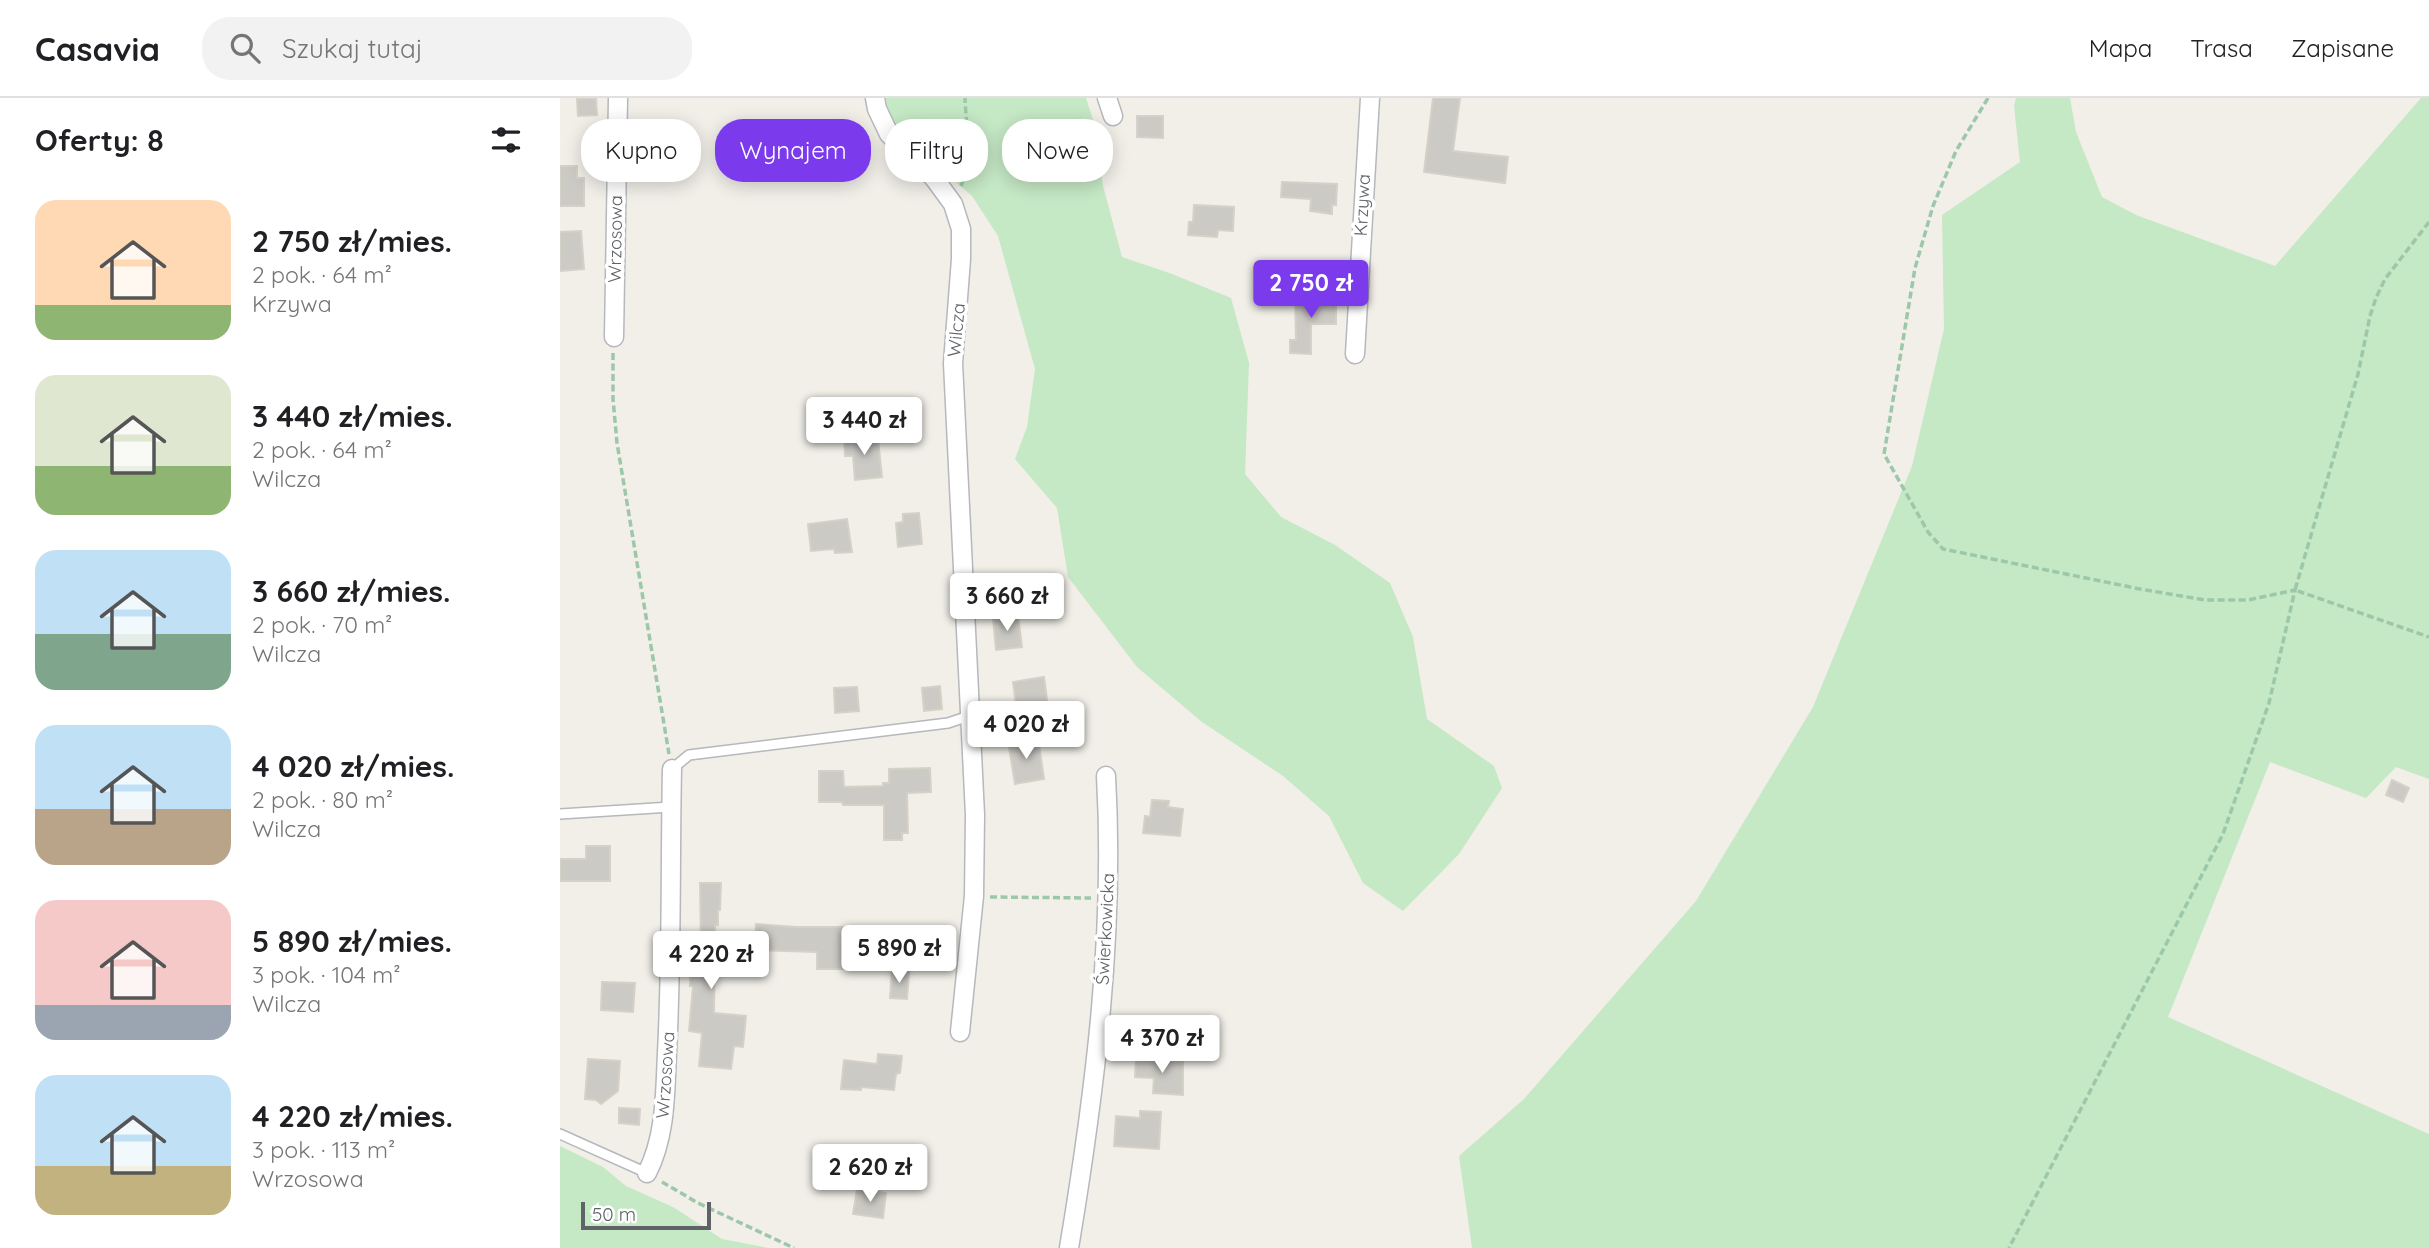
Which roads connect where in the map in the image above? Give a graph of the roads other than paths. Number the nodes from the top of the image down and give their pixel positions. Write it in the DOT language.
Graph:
graph roads {
  1 [pos="618,98"];
  2 [pos="875,98"];
  3 [pos="1107,98"];
  4 [pos="1370,98"];
  5 [pos="1113,116"];
  6 [pos="614,337"];
  7 [pos="1354,354"];
  8 [pos="969,716"];
  9 [pos="672,769"];
  10 [pos="1107,776"];
  11 [pos="671,807"];
  12 [pos="560,814"];
  13 [pos="960,1032"];
  14 [pos="560,1134"];
  15 [pos="647,1173"];
  16 [pos="1069,1248"];
  1 -- 6 [label="street, Wrzosowa"];
  2 -- 8 [label="street, Wilcza"];
  3 -- 5 [label="street"];
  4 -- 7 [label="street, Krzywa"];
  8 -- 9 [label="lane"];
  8 -- 13 [label="street, Wilcza"];
  9 -- 11 [label="street, Wrzosowa"];
  10 -- 16 [label="street, Świerkowicka"];
  11 -- 12 [label="lane"];
  11 -- 15 [label="street, Wrzosowa"];
  14 -- 15 [label="lane"];
}
